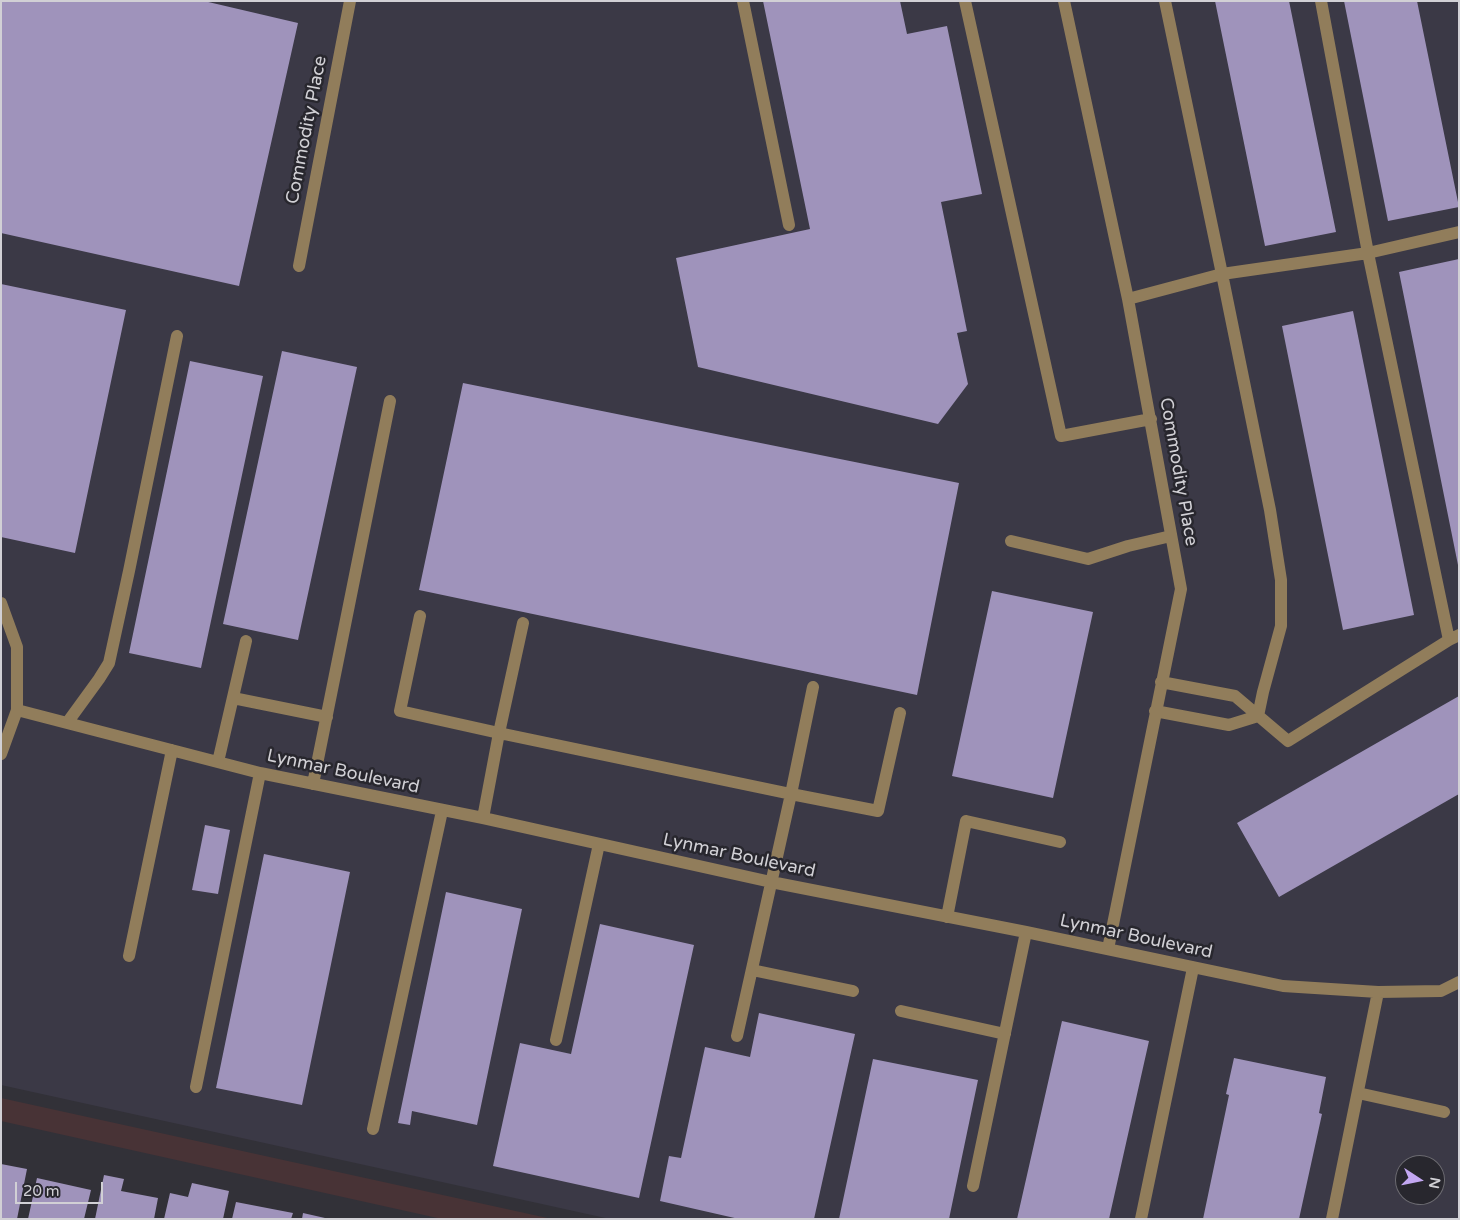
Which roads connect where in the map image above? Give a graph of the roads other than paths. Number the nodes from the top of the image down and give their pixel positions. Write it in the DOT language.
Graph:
graph roads {
  1 [pos="350,1"];
  2 [pos="743,1"];
  3 [pos="965,1"];
  4 [pos="1064,1"];
  5 [pos="1165,1"];
  6 [pos="1321,1"];
  7 [pos="789,225"];
  8 [pos="1459,232"];
  9 [pos="1368,253"];
  10 [pos="299,266"];
  11 [pos="1222,274"];
  12 [pos="1128,299"];
  13 [pos="177,336"];
  14 [pos="390,401"];
  15 [pos="1151,419"];
  16 [pos="1171,536"];
  17 [pos="1011,541"];
  18 [pos="1,603"];
  19 [pos="420,616"];
  20 [pos="523,623"];
  21 [pos="1454,637"];
  22 [pos="246,641"];
  23 [pos="1161,682"];
  24 [pos="813,687"];
  25 [pos="233,698"];
  26 [pos="17,710"];
  27 [pos="1155,711"];
  28 [pos="900,712"];
  29 [pos="1258,716"];
  30 [pos="327,717"];
  31 [pos="68,723"];
  32 [pos="499,733"];
  33 [pos="172,750"];
  34 [pos="1,754"];
  35 [pos="218,762"];
  36 [pos="260,773"];
  37 [pos="313,784"];
  38 [pos="791,794"];
  39 [pos="442,810"];
  40 [pos="483,818"];
  41 [pos="1060,842"];
  42 [pos="599,844"];
  43 [pos="771,882"];
  44 [pos="947,916"];
  45 [pos="1026,932"];
  46 [pos="1108,949"];
  47 [pos="129,956"];
  48 [pos="1193,968"];
  49 [pos="752,970"];
  50 [pos="1459,982"];
  51 [pos="853,991"];
  52 [pos="1378,992"];
  53 [pos="901,1010"];
  54 [pos="1005,1034"];
  55 [pos="738,1036"];
  56 [pos="556,1040"];
  57 [pos="196,1087"];
  58 [pos="1358,1093"];
  59 [pos="1444,1112"];
  60 [pos="374,1130"];
  61 [pos="973,1186"];
  62 [pos="1141,1219"];
  63 [pos="1332,1219"];
  1 -- 10 [label="lane, Commodity Place"];
  2 -- 7 [label="lane"];
  3 -- 15 [label="lane"];
  4 -- 12 [label="lane, Commodity Place"];
  5 -- 11 [label="lane"];
  6 -- 9 [label="lane"];
  8 -- 9 [label="lane"];
  9 -- 11 [label="lane"];
  9 -- 21 [label="lane"];
  11 -- 12 [label="lane"];
  11 -- 29 [label="lane"];
  12 -- 15 [label="lane, Commodity Place"];
  13 -- 31 [label="lane"];
  14 -- 30 [label="lane"];
  15 -- 16 [label="lane, Commodity Place"];
  16 -- 17 [label="lane"];
  16 -- 23 [label="lane, Commodity Place"];
  18 -- 26 [label="lane"];
  19 -- 32 [label="lane"];
  20 -- 32 [label="lane"];
  21 -- 29 [label="lane"];
  22 -- 25 [label="lane"];
  23 -- 27 [label="lane, Commodity Place"];
  23 -- 29 [label="lane"];
  24 -- 38 [label="lane"];
  25 -- 30 [label="lane"];
  25 -- 35 [label="lane"];
  26 -- 31 [label="lane, Lynmar Boulevard"];
  26 -- 34 [label="lane"];
  27 -- 29 [label="lane"];
  27 -- 46 [label="lane, Commodity Place"];
  28 -- 38 [label="lane"];
  30 -- 37 [label="lane"];
  31 -- 33 [label="lane, Lynmar Boulevard"];
  32 -- 38 [label="lane"];
  32 -- 40 [label="lane"];
  33 -- 35 [label="lane, Lynmar Boulevard"];
  33 -- 47 [label="lane"];
  35 -- 36 [label="lane, Lynmar Boulevard"];
  36 -- 37 [label="lane, Lynmar Boulevard"];
  36 -- 57 [label="lane"];
  37 -- 39 [label="lane, Lynmar Boulevard"];
  38 -- 43 [label="lane"];
  39 -- 40 [label="lane, Lynmar Boulevard"];
  39 -- 60 [label="lane"];
  40 -- 42 [label="lane, Lynmar Boulevard"];
  41 -- 44 [label="lane"];
  42 -- 43 [label="lane, Lynmar Boulevard"];
  42 -- 56 [label="lane"];
  43 -- 44 [label="lane, Lynmar Boulevard"];
  43 -- 49 [label="lane"];
  44 -- 45 [label="lane, Lynmar Boulevard"];
  45 -- 46 [label="lane, Lynmar Boulevard"];
  45 -- 54 [label="lane"];
  46 -- 48 [label="lane, Lynmar Boulevard"];
  48 -- 52 [label="lane, Lynmar Boulevard"];
  48 -- 62 [label="lane"];
  49 -- 51 [label="lane"];
  49 -- 55 [label="lane"];
  50 -- 52 [label="lane, Lynmar Boulevard"];
  52 -- 58 [label="lane"];
  53 -- 54 [label="lane"];
  54 -- 61 [label="lane"];
  58 -- 59 [label="lane"];
  58 -- 63 [label="lane"];
}
